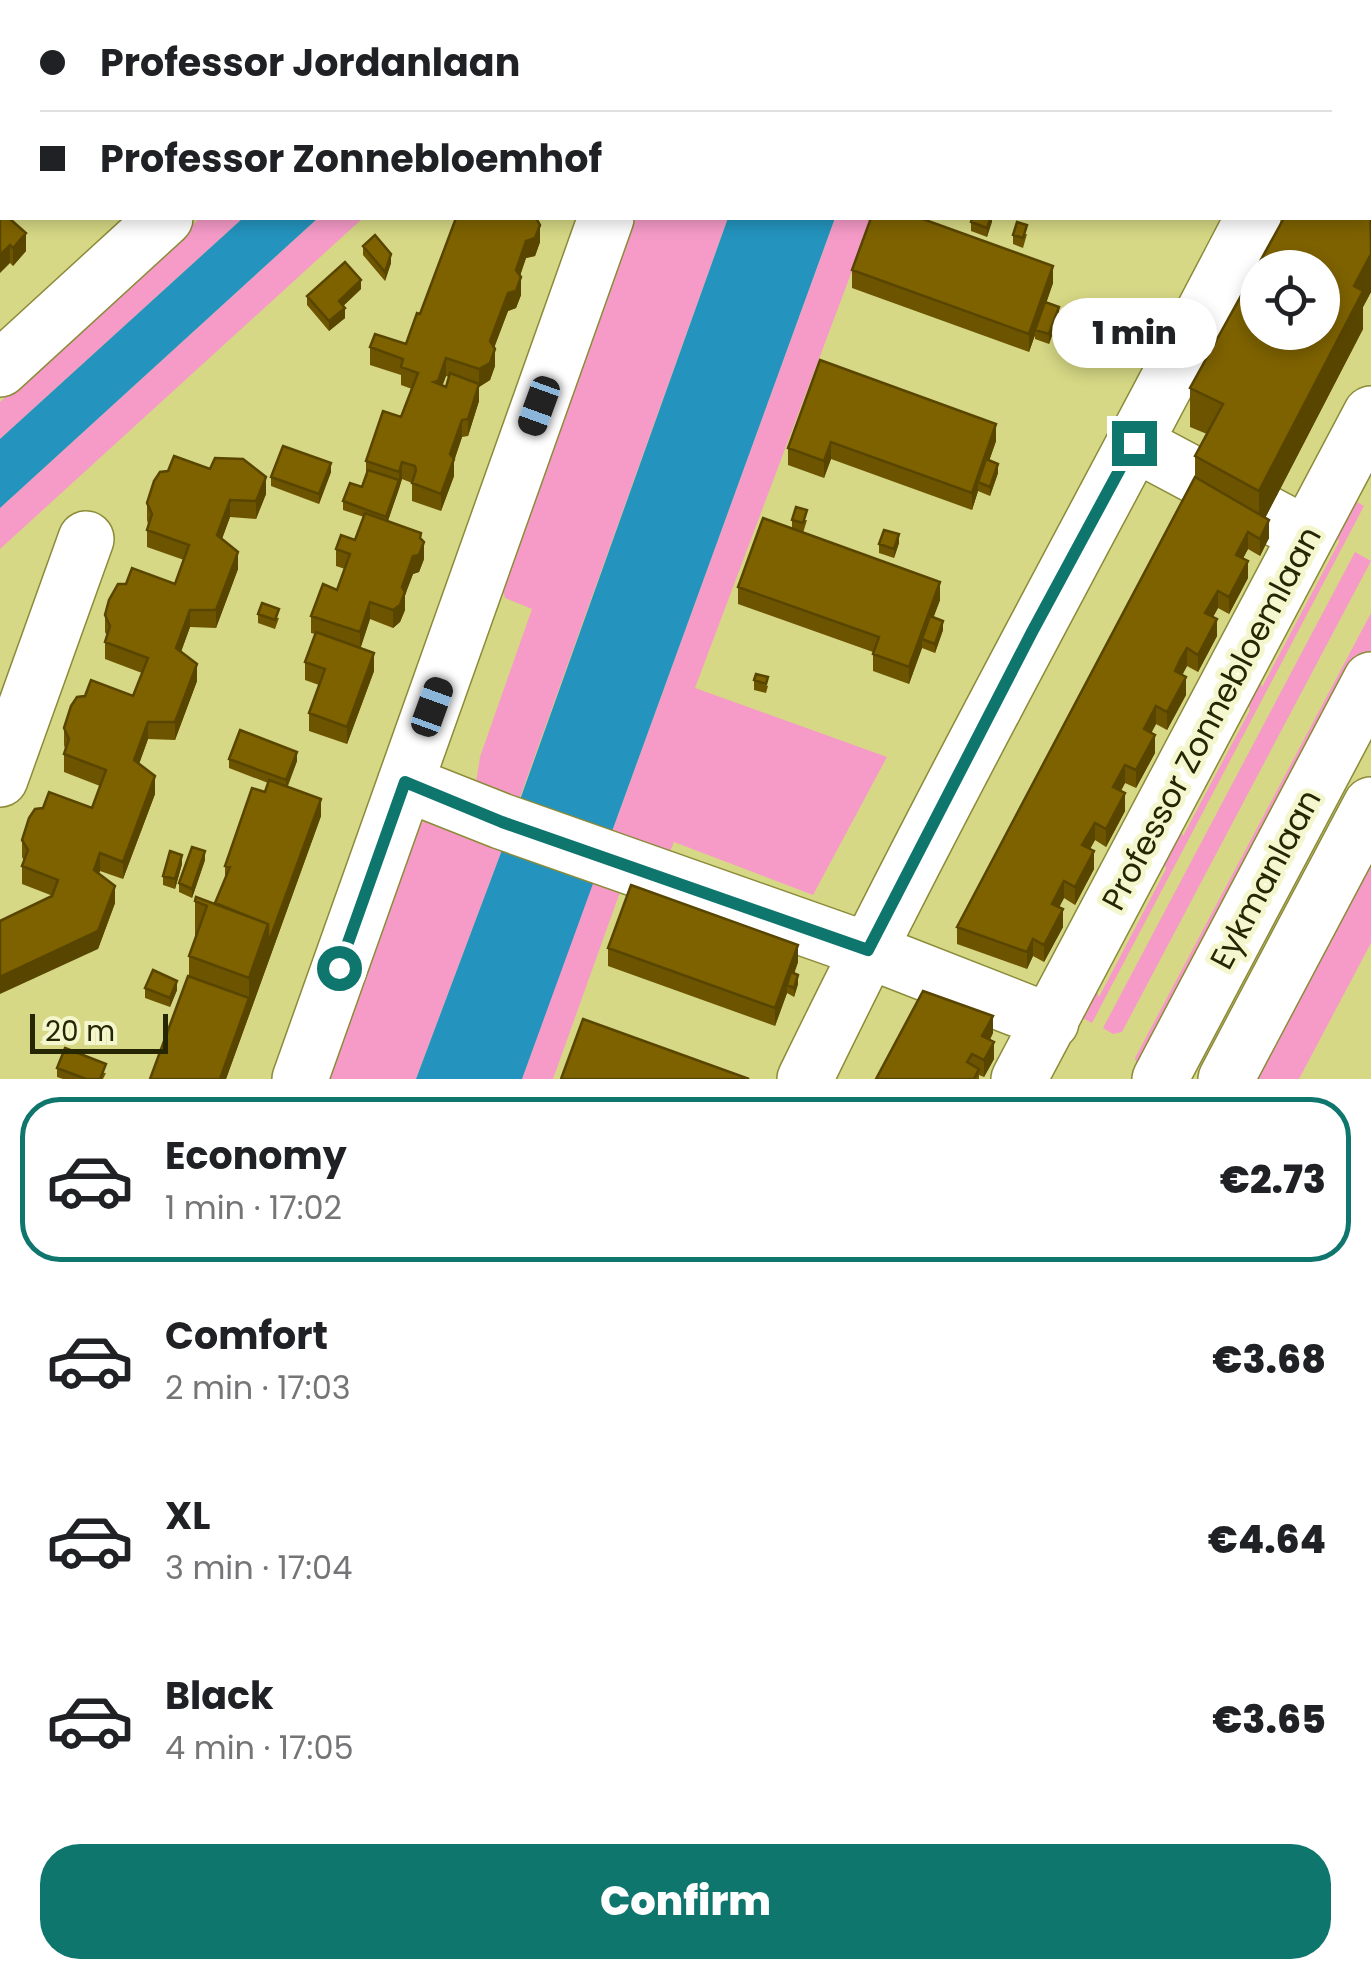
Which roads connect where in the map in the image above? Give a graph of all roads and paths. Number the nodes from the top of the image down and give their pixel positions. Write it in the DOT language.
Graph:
graph roads {
  1 [pos="163,220"];
  2 [pos="605,220"];
  3 [pos="1252,220"];
  4 [pos="0,369"];
  5 [pos="1371,414"];
  6 [pos="1134,443"];
  7 [pos="1307,535"];
  8 [pos="86,539"];
  9 [pos="1371,680"];
  10 [pos="0,779"];
  11 [pos="405,782"];
  12 [pos="1371,805"];
  13 [pos="868,950"];
  14 [pos="1051,1022"];
  15 [pos="300,1079"];
  16 [pos="805,1079"];
  17 [pos="1019,1079"];
  18 [pos="1160,1079"];
  19 [pos="1226,1079"];
  1 -- 4 [label="street"];
  2 -- 11 [label="street"];
  3 -- 6 [label="street"];
  5 -- 7 [label="street, Professor Zonnebloemlaan"];
  6 -- 7 [label="street"];
  6 -- 13 [label="street"];
  7 -- 14 [label="street, Professor Zonnebloemlaan"];
  8 -- 10 [label="street"];
  9 -- 18 [label="street, Eykmanlaan"];
  11 -- 13 [label="street"];
  11 -- 15 [label="street"];
  12 -- 19 [label="street, Eykmanlaan"];
  13 -- 14 [label="street"];
  13 -- 16 [label="street"];
  14 -- 17 [label="street, Professor Zonnebloemlaan"];
}
